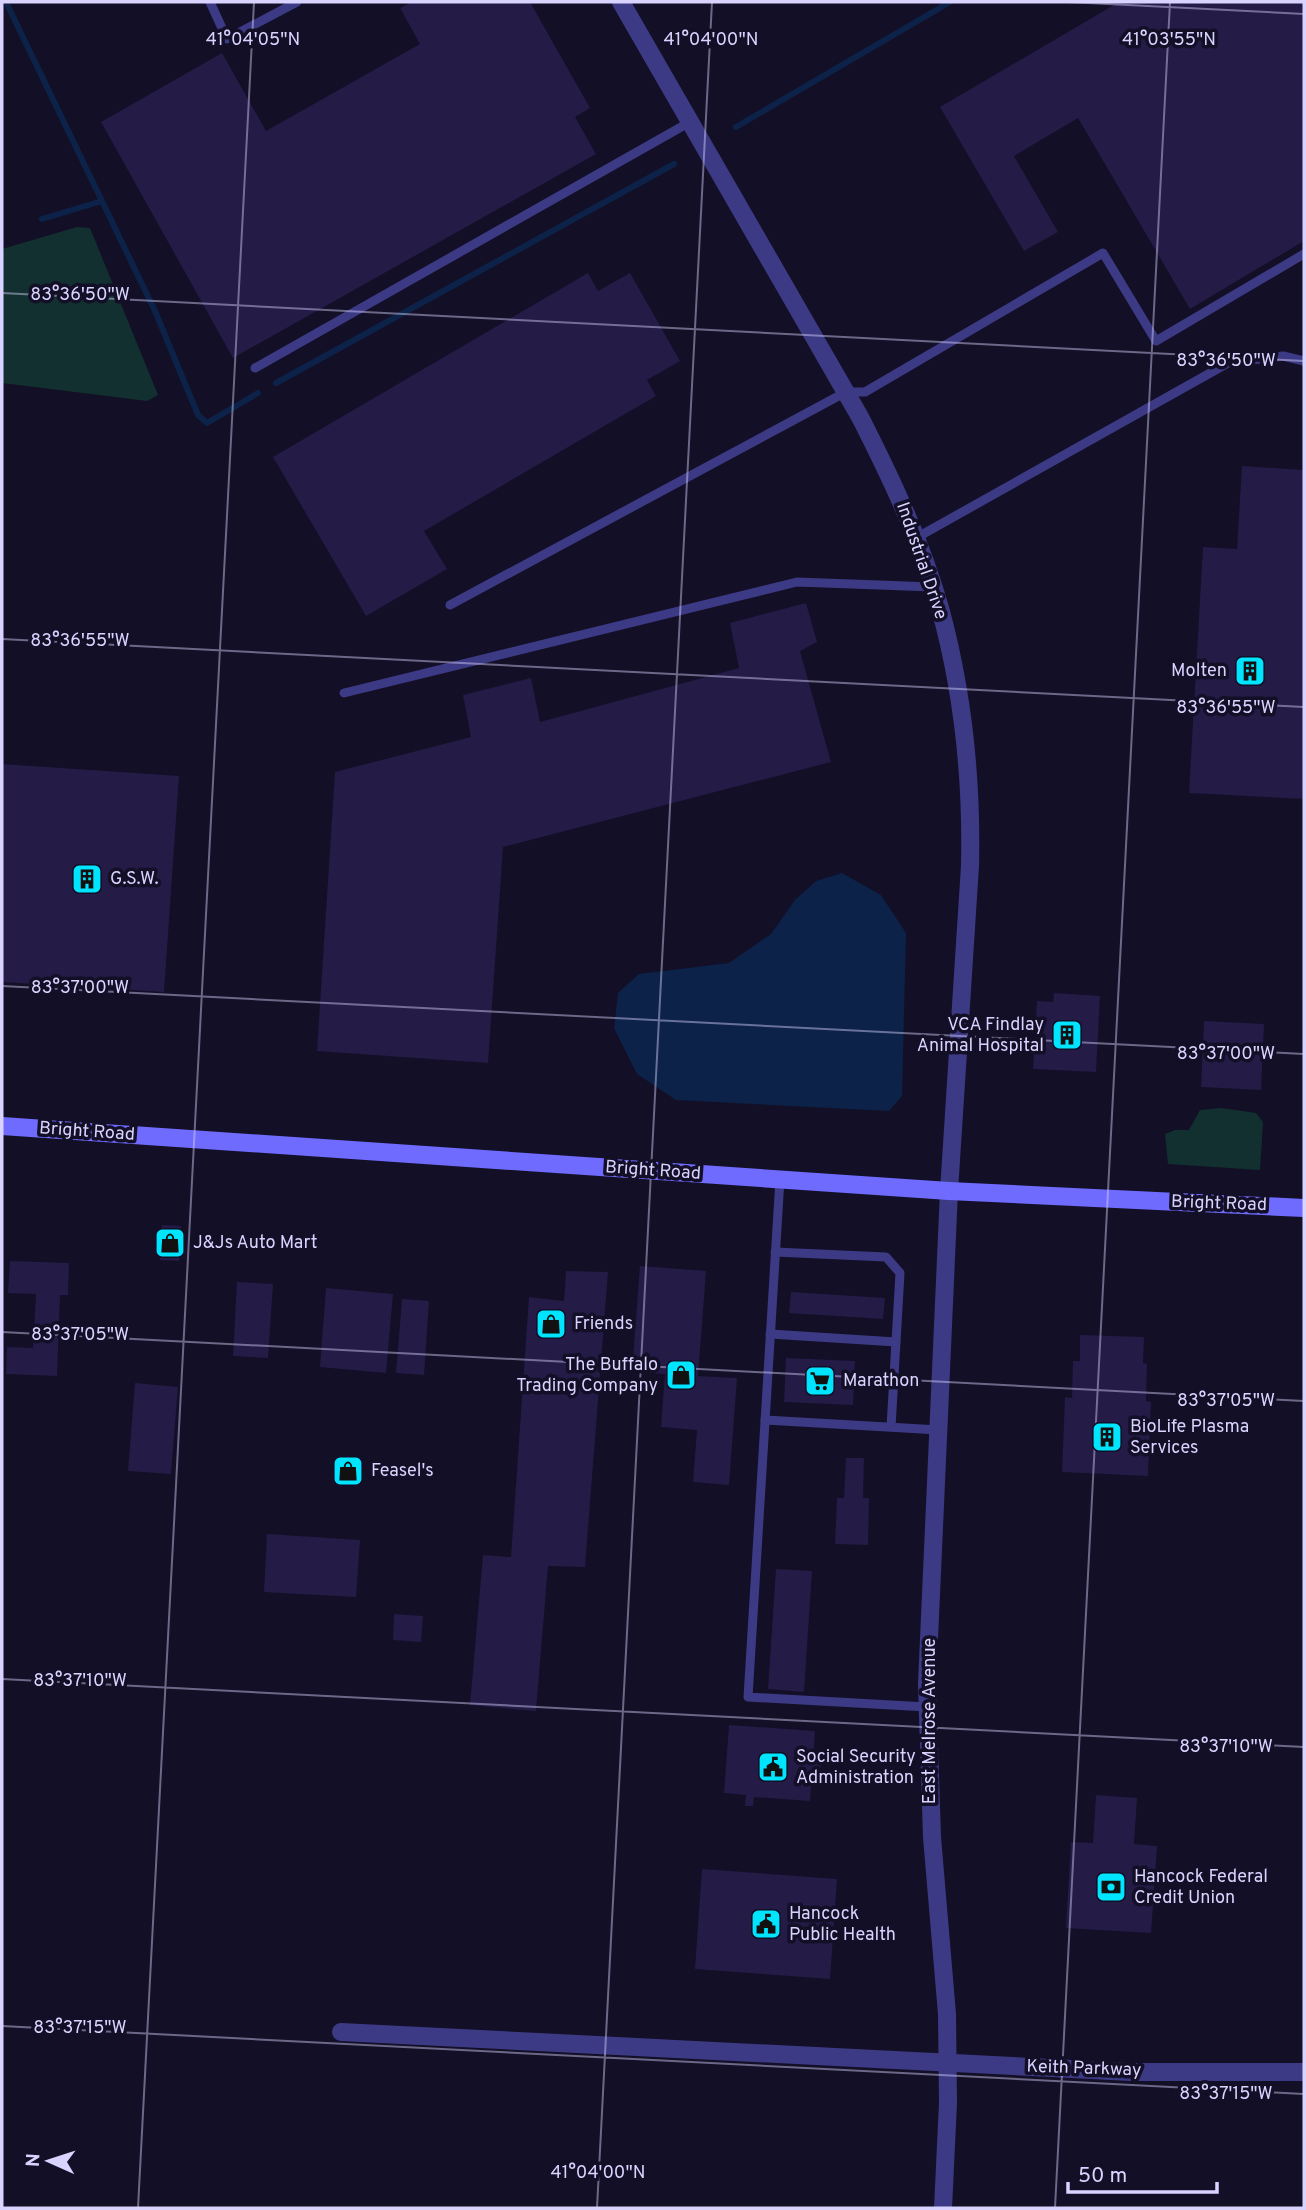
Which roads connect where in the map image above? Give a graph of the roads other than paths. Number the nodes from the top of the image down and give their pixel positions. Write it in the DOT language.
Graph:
graph roads {
  1 [pos="210,2"];
  2 [pos="297,2"];
  3 [pos="621,2"];
  4 [pos="690,122"];
  5 [pos="1304,254"];
  6 [pos="1304,360"];
  7 [pos="255,368"];
  8 [pos="846,392"];
  9 [pos="916,538"];
  10 [pos="933,587"];
  11 [pos="450,605"];
  12 [pos="344,693"];
  13 [pos="2,1126"];
  14 [pos="780,1179"];
  15 [pos="950,1191"];
  16 [pos="1304,1208"];
  17 [pos="775,1252"];
  18 [pos="769,1334"];
  19 [pos="896,1342"];
  20 [pos="765,1420"];
  21 [pos="891,1427"];
  22 [pos="939,1430"];
  23 [pos="927,1707"];
  24 [pos="341,2032"];
  25 [pos="948,2063"];
  26 [pos="1304,2072"];
  27 [pos="943,2208"];
  1 -- 2 [label="lane"];
  3 -- 4 [label="street, Industrial Drive"];
  4 -- 7 [label="lane"];
  4 -- 8 [label="street, Industrial Drive"];
  5 -- 8 [label="lane"];
  6 -- 9 [label="lane"];
  8 -- 9 [label="street, Industrial Drive"];
  8 -- 11 [label="lane"];
  9 -- 10 [label="street, Industrial Drive"];
  10 -- 12 [label="lane"];
  10 -- 15 [label="street, Industrial Drive"];
  13 -- 14 [label="main road, Bright Road"];
  14 -- 15 [label="main road, Bright Road"];
  14 -- 17 [label="lane"];
  15 -- 16 [label="main road, Bright Road"];
  15 -- 22 [label="street, East Melrose Avenue"];
  17 -- 18 [label="lane"];
  17 -- 19 [label="lane"];
  18 -- 19 [label="lane"];
  18 -- 20 [label="lane"];
  19 -- 21 [label="lane"];
  20 -- 21 [label="lane"];
  20 -- 23 [label="lane"];
  21 -- 22 [label="lane"];
  22 -- 23 [label="street, East Melrose Avenue"];
  23 -- 25 [label="street, East Melrose Avenue"];
  24 -- 25 [label="street, Keith Parkway"];
  25 -- 26 [label="street, Keith Parkway"];
  25 -- 27 [label="street, East Melrose Avenue"];
}
